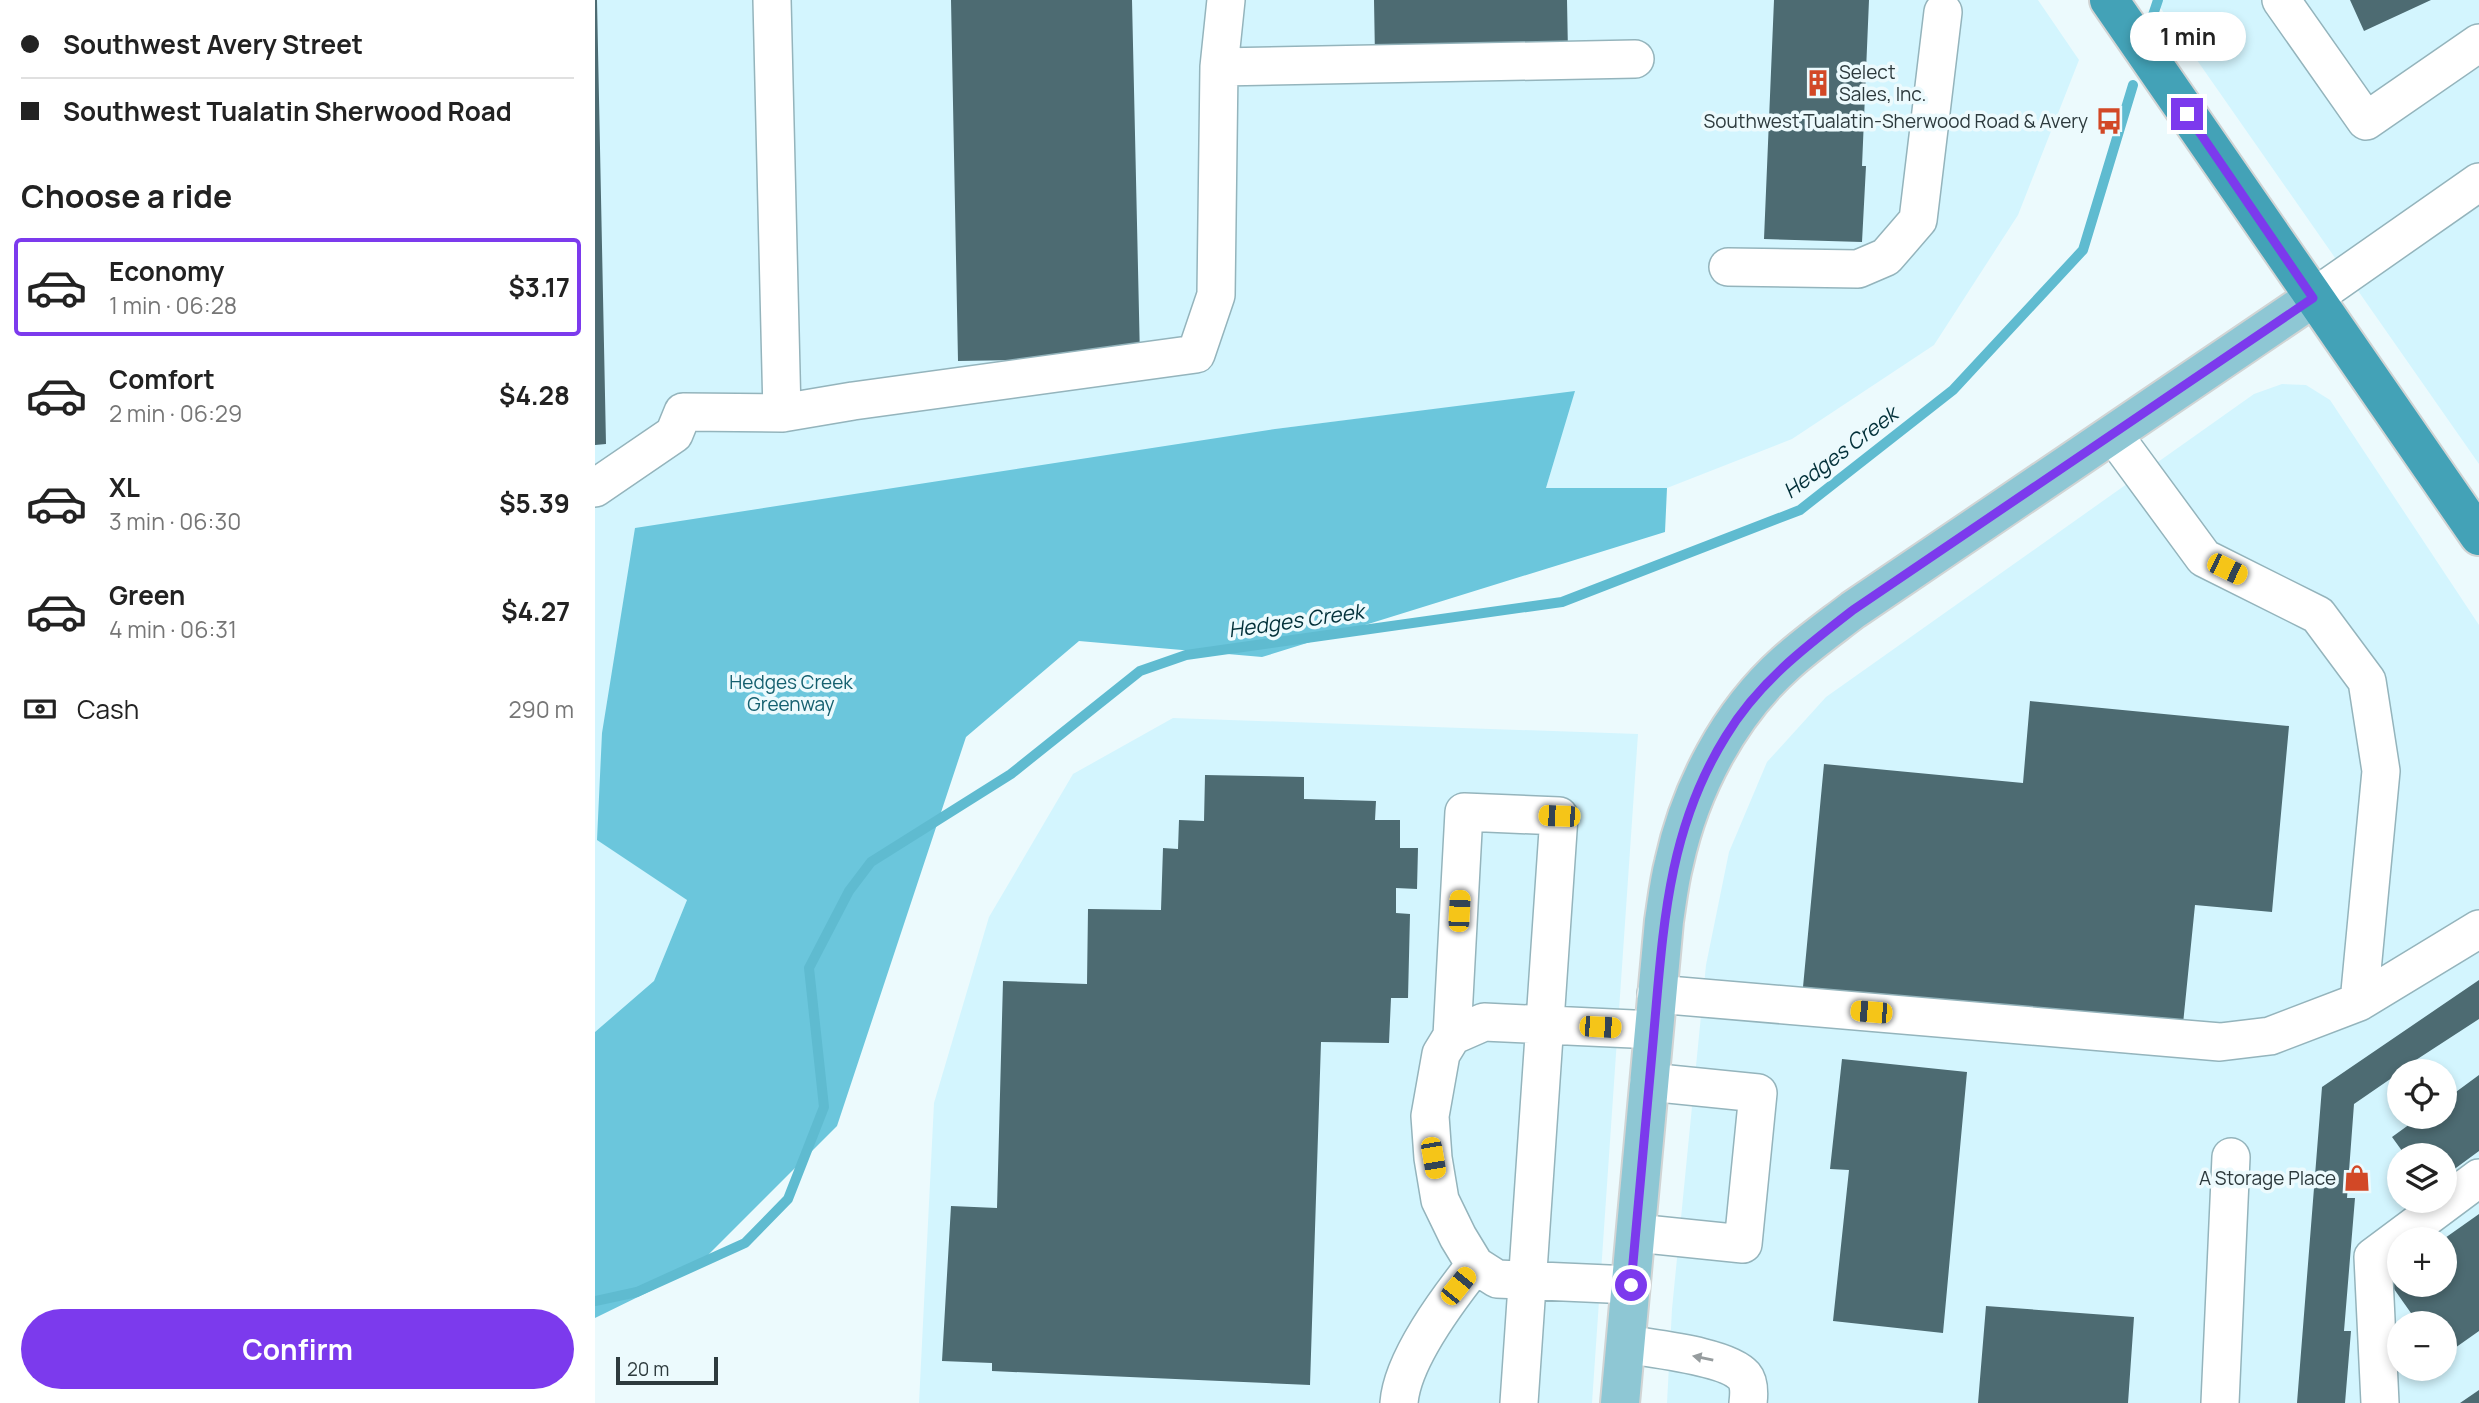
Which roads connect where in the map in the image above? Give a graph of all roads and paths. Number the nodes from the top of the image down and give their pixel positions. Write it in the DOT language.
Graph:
graph roads {
  1 [pos="772,0"];
  2 [pos="1226,0"];
  3 [pos="2109,0"];
  4 [pos="2281,0"];
  5 [pos="1944,4"];
  6 [pos="2479,43"];
  7 [pos="1635,59"];
  8 [pos="1219,67"];
  9 [pos="2479,182"];
  10 [pos="1728,267"];
  11 [pos="2313,298"];
  12 [pos="782,413"];
  13 [pos="2113,434"];
  14 [pos="595,488"];
  15 [pos="2479,536"];
  16 [pos="2479,929"];
  17 [pos="2360,1002"];
  18 [pos="1655,1012"];
  19 [pos="1545,1025"];
  20 [pos="1452,1036"];
  21 [pos="1649,1082"];
  22 [pos="2231,1157"];
  23 [pos="2479,1178"];
  24 [pos="1636,1233"];
  25 [pos="1475,1265"];
  26 [pos="1528,1280"];
  27 [pos="1631,1285"];
  28 [pos="1626,1344"];
  29 [pos="1757,1401"];
  30 [pos="1399,1403"];
  31 [pos="1519,1403"];
  32 [pos="1620,1403"];
  33 [pos="2220,1403"];
  34 [pos="2380,1403"];
  1 -- 12 [label="street"];
  2 -- 8 [label="street"];
  3 -- 11 [label="highway"];
  4 -- 6 [label="street"];
  5 -- 10 [label="street"];
  7 -- 8 [label="street"];
  8 -- 12 [label="street"];
  9 -- 11 [label="street"];
  11 -- 13 [label="main road"];
  11 -- 15 [label="highway"];
  12 -- 14 [label="street"];
  13 -- 17 [label="street"];
  13 -- 18 [label="main road"];
  16 -- 17 [label="street"];
  17 -- 18 [label="street"];
  18 -- 19 [label="street"];
  18 -- 21 [label="main road"];
  19 -- 20 [label="street"];
  19 -- 20 [label="street"];
  19 -- 26 [label="street"];
  20 -- 25 [label="street"];
  21 -- 24 [label="main road"];
  21 -- 24 [label="street"];
  22 -- 33 [label="street"];
  23 -- 34 [label="street"];
  24 -- 27 [label="main road"];
  25 -- 26 [label="street"];
  25 -- 30 [label="street"];
  26 -- 27 [label="street"];
  26 -- 31 [label="street"];
  27 -- 28 [label="main road"];
  29 -- 28 [label="street, one-way"];
  28 -- 32 [label="main road"];
}
